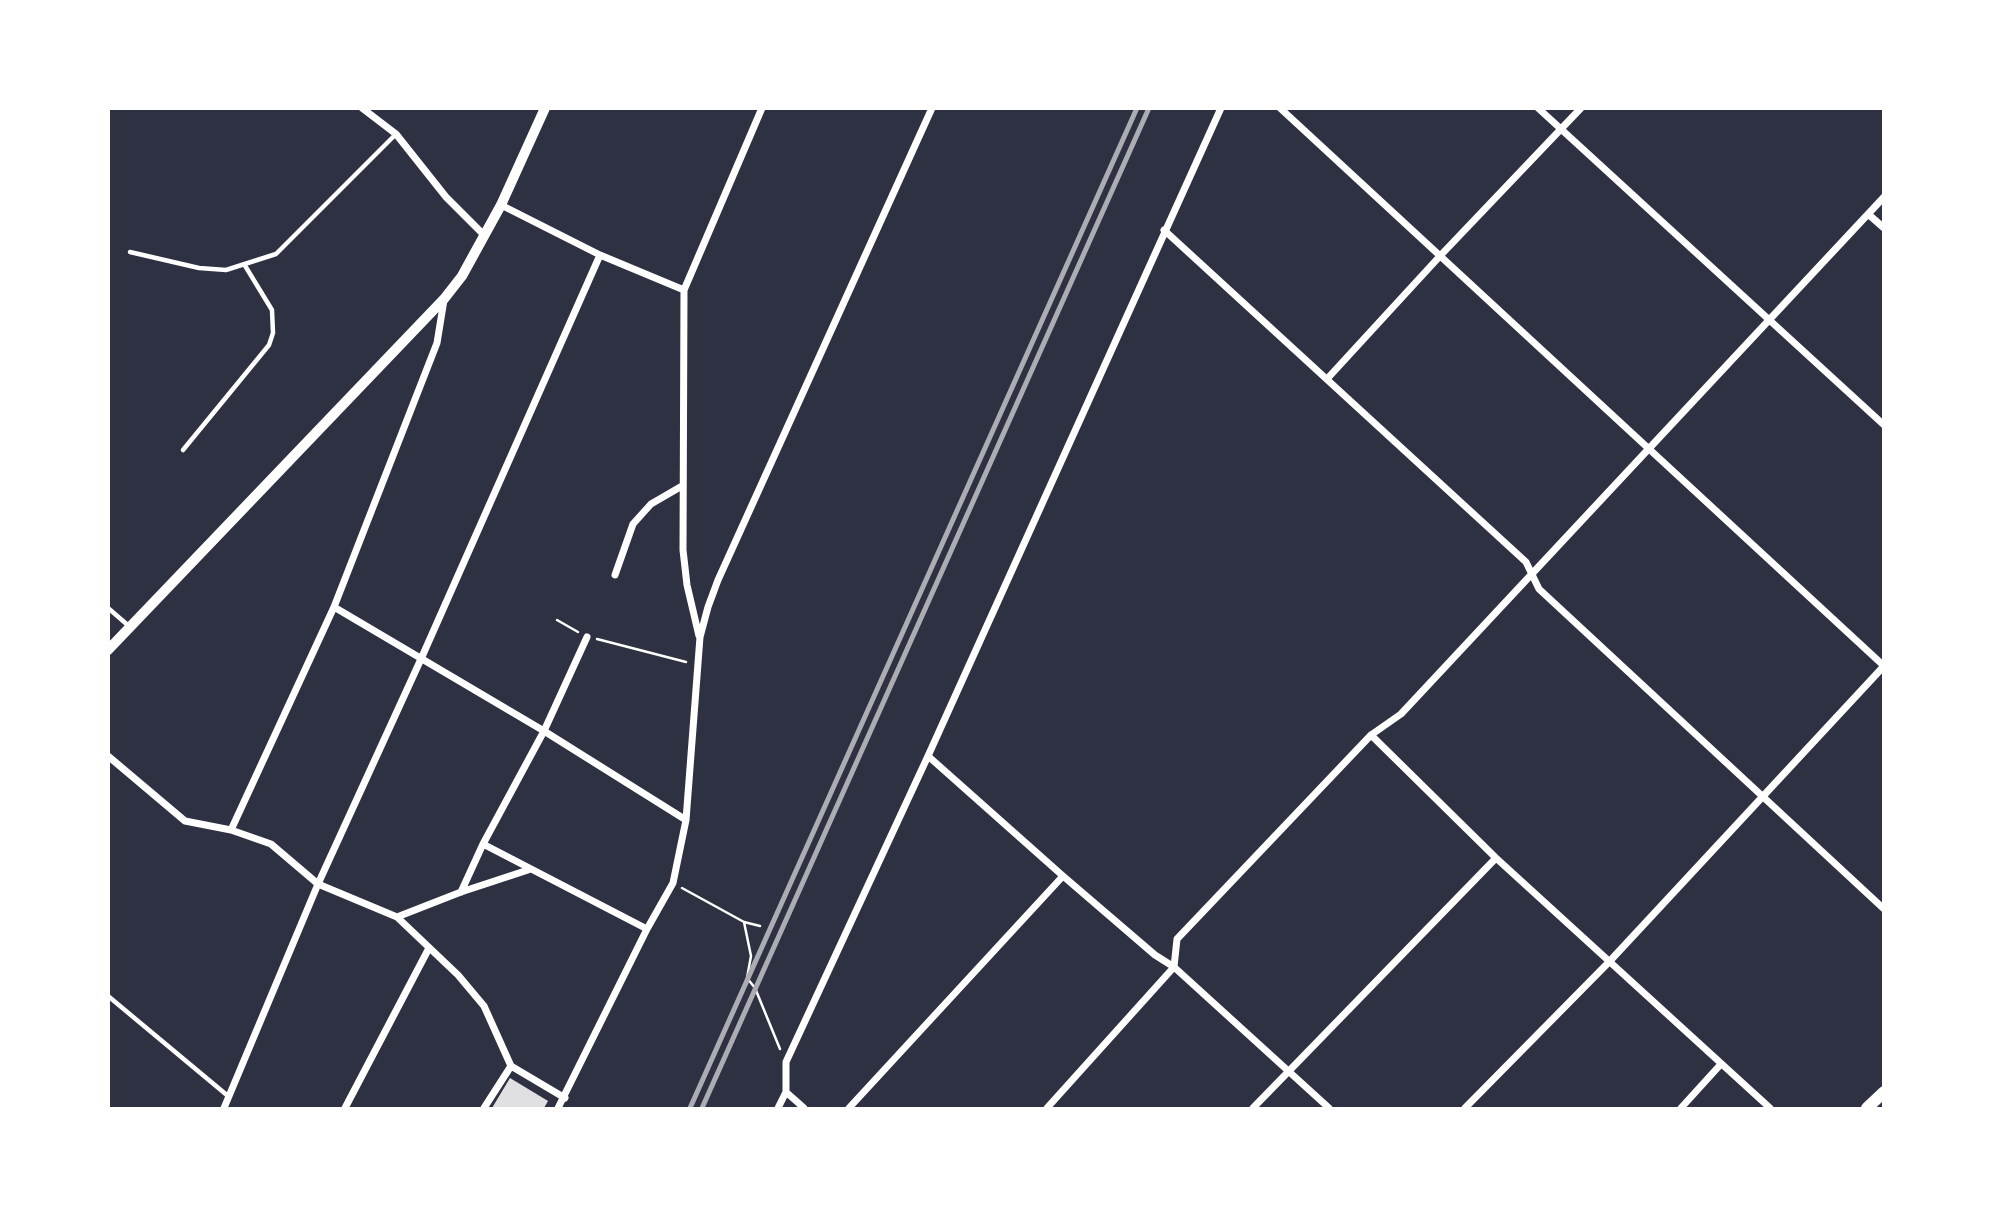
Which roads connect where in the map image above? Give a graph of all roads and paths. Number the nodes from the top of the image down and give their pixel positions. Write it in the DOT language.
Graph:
graph roads {
  1 [pos="362,108"];
  2 [pos="545,108"];
  3 [pos="762,108"];
  4 [pos="932,108"];
  5 [pos="1220,108"];
  6 [pos="1280,108"];
  7 [pos="1538,108"];
  8 [pos="1581,108"];
  9 [pos="1561,130"];
  10 [pos="396,134"];
  11 [pos="1884,197"];
  12 [pos="501,205"];
  13 [pos="1868,214"];
  14 [pos="1884,228"];
  15 [pos="1164,230"];
  16 [pos="484,235"];
  17 [pos="130,252"];
  18 [pos="600,255"];
  19 [pos="1440,256"];
  20 [pos="244,264"];
  21 [pos="684,290"];
  22 [pos="444,299"];
  23 [pos="1769,320"];
  24 [pos="1327,379"];
  25 [pos="1884,425"];
  26 [pos="1647,448"];
  27 [pos="183,450"];
  28 [pos="682,486"];
  29 [pos="1532,574"];
  30 [pos="615,575"];
  31 [pos="334,607"];
  32 [pos="108,608"];
  33 [pos="557,620"];
  34 [pos="130,628"];
  35 [pos="587,636"];
  36 [pos="699,637"];
  37 [pos="108,650"];
  38 [pos="421,659"];
  39 [pos="698,665"];
  40 [pos="1884,666"];
  41 [pos="544,731"];
  42 [pos="1371,736"];
  43 [pos="108,756"];
  44 [pos="928,756"];
  45 [pos="1762,795"];
  46 [pos="687,820"];
  47 [pos="231,830"];
  48 [pos="483,844"];
  49 [pos="1496,858"];
  50 [pos="531,869"];
  51 [pos="1063,876"];
  52 [pos="673,883"];
  53 [pos="318,884"];
  54 [pos="461,892"];
  55 [pos="1884,909"];
  56 [pos="397,917"];
  57 [pos="744,922"];
  58 [pos="760,926"];
  59 [pos="647,929"];
  60 [pos="429,948"];
  61 [pos="1609,962"];
  62 [pos="1174,967"];
  63 [pos="108,996"];
  64 [pos="786,1062"];
  65 [pos="1721,1064"];
  66 [pos="511,1066"];
  67 [pos="1289,1071"];
  68 [pos="786,1092"];
  69 [pos="1884,1092"];
  70 [pos="229,1097"];
  71 [pos="565,1098"];
  72 [pos="224,1108"];
  73 [pos="345,1108"];
  74 [pos="484,1108"];
  75 [pos="558,1108"];
  76 [pos="778,1108"];
  77 [pos="804,1108"];
  78 [pos="849,1108"];
  79 [pos="1047,1108"];
  80 [pos="1253,1108"];
  81 [pos="1329,1108"];
  82 [pos="1465,1108"];
  83 [pos="1681,1108"];
  84 [pos="1770,1108"];
  85 [pos="1867,1108"];
  1 -- 10 [label="street"];
  2 -- 12 [label="street"];
  3 -- 21 [label="street"];
  4 -- 36 [label="street"];
  5 -- 15 [label="street"];
  6 -- 19 [label="street"];
  7 -- 9 [label="street"];
  8 -- 9 [label="street"];
  9 -- 19 [label="street"];
  9 -- 23 [label="street"];
  10 -- 16 [label="street"];
  10 -- 20 [label="lane"];
  11 -- 13 [label="street"];
  12 -- 16 [label="street"];
  12 -- 18 [label="street"];
  13 -- 14 [label="street"];
  13 -- 23 [label="street"];
  15 -- 24 [label="street"];
  15 -- 44 [label="street"];
  16 -- 22 [label="street"];
  17 -- 20 [label="lane"];
  18 -- 21 [label="street"];
  18 -- 38 [label="street"];
  19 -- 24 [label="street"];
  19 -- 26 [label="street"];
  20 -- 27 [label="lane"];
  21 -- 28 [label="street"];
  22 -- 31 [label="street"];
  22 -- 34 [label="street"];
  23 -- 25 [label="street"];
  23 -- 26 [label="street"];
  24 -- 29 [label="street"];
  26 -- 29 [label="street"];
  26 -- 40 [label="street"];
  28 -- 30 [label="street"];
  28 -- 36 [label="street"];
  29 -- 42 [label="street"];
  29 -- 45 [label="street"];
  31 -- 38 [label="street"];
  31 -- 47 [label="street"];
  32 -- 34 [label="lane"];
  33 -- 35 [label="path"];
  34 -- 37 [label="street"];
  35 -- 39 [label="path"];
  35 -- 41 [label="street"];
  36 -- 39 [label="street"];
  38 -- 41 [label="street"];
  38 -- 53 [label="street"];
  39 -- 46 [label="street"];
  40 -- 45 [label="street"];
  41 -- 46 [label="street"];
  41 -- 48 [label="street"];
  42 -- 49 [label="street"];
  42 -- 62 [label="street"];
  43 -- 47 [label="street"];
  44 -- 51 [label="street"];
  44 -- 64 [label="street"];
  45 -- 55 [label="street"];
  45 -- 61 [label="street"];
  46 -- 52 [label="street"];
  47 -- 53 [label="street"];
  48 -- 50 [label="street"];
  48 -- 54 [label="street"];
  49 -- 61 [label="street"];
  49 -- 67 [label="street"];
  50 -- 54 [label="street"];
  50 -- 59 [label="street"];
  51 -- 62 [label="street"];
  51 -- 78 [label="street"];
  52 -- 57 [label="path"];
  52 -- 59 [label="street"];
  53 -- 56 [label="street"];
  53 -- 70 [label="street"];
  54 -- 56 [label="street"];
  56 -- 60 [label="street"];
  57 -- 58 [label="path"];
  57 -- 64 [label="path"];
  59 -- 71 [label="street"];
  60 -- 66 [label="street"];
  60 -- 73 [label="street"];
  61 -- 65 [label="street"];
  61 -- 82 [label="street"];
  62 -- 67 [label="street"];
  62 -- 79 [label="street"];
  63 -- 70 [label="lane"];
  64 -- 68 [label="street"];
  65 -- 83 [label="street"];
  65 -- 84 [label="street"];
  66 -- 71 [label="street"];
  66 -- 74 [label="street"];
  67 -- 80 [label="street"];
  67 -- 81 [label="street"];
  68 -- 76 [label="street"];
  68 -- 77 [label="street"];
  69 -- 85 [label="main road"];
  70 -- 72 [label="street"];
  71 -- 75 [label="street"];
}
